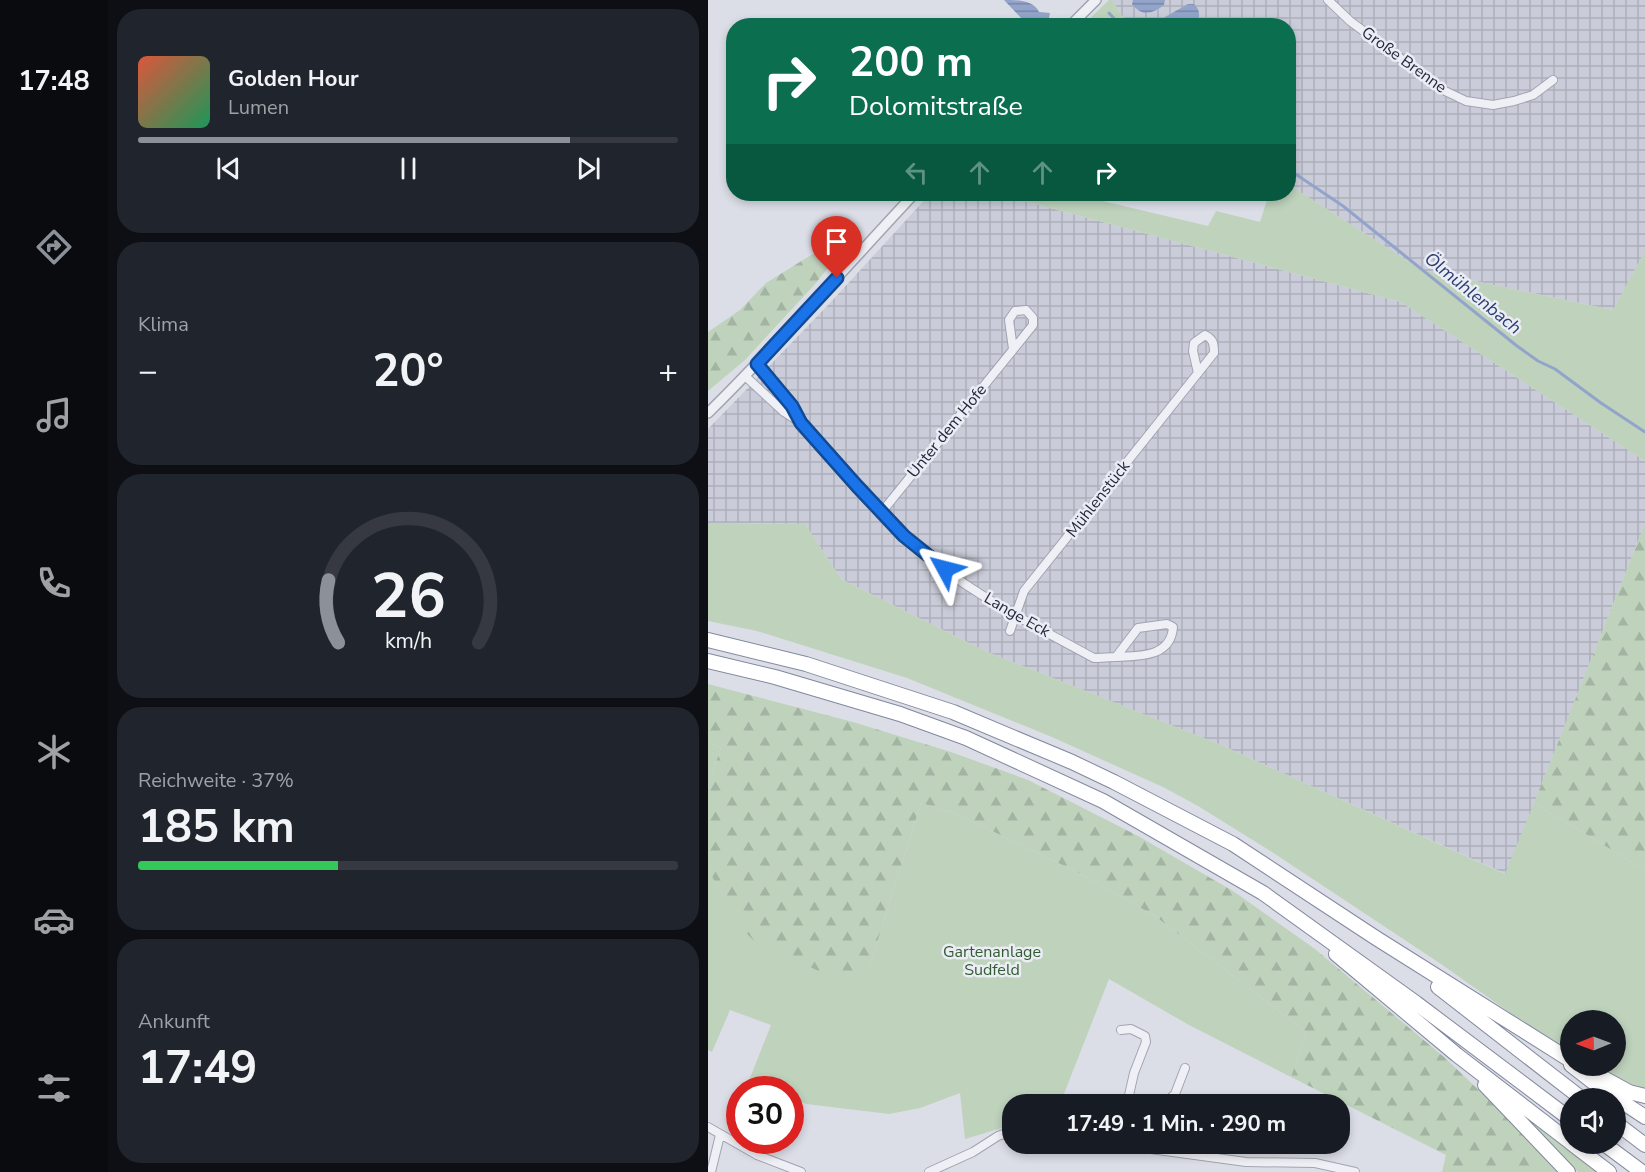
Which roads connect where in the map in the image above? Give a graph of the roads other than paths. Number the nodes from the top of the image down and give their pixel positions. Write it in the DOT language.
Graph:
graph roads {
  1 [pos="1096,0"];
  2 [pos="1328,0"];
  3 [pos="1078,18"];
  4 [pos="1553,80"];
  5 [pos="908,201"];
  6 [pos="1013,348"];
  7 [pos="757,364"];
  8 [pos="1198,373"];
  9 [pos="745,376"];
  10 [pos="708,413"];
  11 [pos="801,423"];
  12 [pos="881,513"];
  13 [pos="1014,615"];
  14 [pos="1010,631"];
  15 [pos="708,640"];
  16 [pos="1116,657"];
  17 [pos="708,661"];
  18 [pos="1298,919"];
  19 [pos="1377,938"];
  20 [pos="1121,1030"];
  21 [pos="1457,1055"];
  22 [pos="1560,1055"];
  23 [pos="1185,1068"];
  24 [pos="1586,1076"];
  25 [pos="1600,1076"];
  26 [pos="1568,1088"];
  27 [pos="1129,1094"];
  28 [pos="1174,1094"];
  29 [pos="1645,1096"];
  30 [pos="1560,1111"];
  31 [pos="1645,1117"];
  32 [pos="708,1127"];
  33 [pos="1626,1131"];
  34 [pos="720,1135"];
  35 [pos="1002,1135"];
  36 [pos="1560,1135"];
  37 [pos="1645,1145"];
  38 [pos="1199,1154"];
  39 [pos="1585,1154"];
  40 [pos="1618,1154"];
  41 [pos="1319,1168"];
  42 [pos="711,1172"];
  43 [pos="801,1172"];
  44 [pos="929,1172"];
  45 [pos="1355,1172"];
  46 [pos="1568,1172"];
  47 [pos="1609,1172"];
  48 [pos="1642,1172"];
  1 -- 3 [label="street"];
  2 -- 4 [label="street, Große Brenne"];
  5 -- 7 [label="street"];
  6 -- 6 [label="street, Unter dem Hofe"];
  6 -- 12 [label="street, Unter dem Hofe"];
  7 -- 9 [label="street"];
  7 -- 11 [label="street, Lange Eck"];
  8 -- 13 [label="street, Mühlenstück"];
  9 -- 10 [label="street"];
  9 -- 11 [label="street, Lange Eck"];
  11 -- 12 [label="street, Lange Eck"];
  12 -- 13 [label="street, Lange Eck"];
  13 -- 14 [label="street, Mühlenstück"];
  13 -- 16 [label="street, Lange Eck"];
  15 -- 19 [label="highway"];
  16 -- 16 [label="street, Lange Eck"];
  17 -- 18 [label="highway"];
  18 -- 21 [label="highway"];
  18 -- 30 [label="highway"];
  19 -- 22 [label="highway"];
  19 -- 26 [label="highway"];
  20 -- 27 [label="street"];
  21 -- 36 [label="highway"];
  21 -- 46 [label="highway"];
  23 -- 28 [label="street"];
  24 -- 31 [label="highway"];
  25 -- 29 [label="highway"];
  32 -- 34 [label="street"];
  33 -- 37 [label="highway"];
  34 -- 42 [label="street"];
  34 -- 43 [label="street"];
  35 -- 44 [label="street"];
  38 -- 41 [label="street"];
  39 -- 47 [label="highway"];
  40 -- 48 [label="highway"];
  41 -- 45 [label="street"];
}
